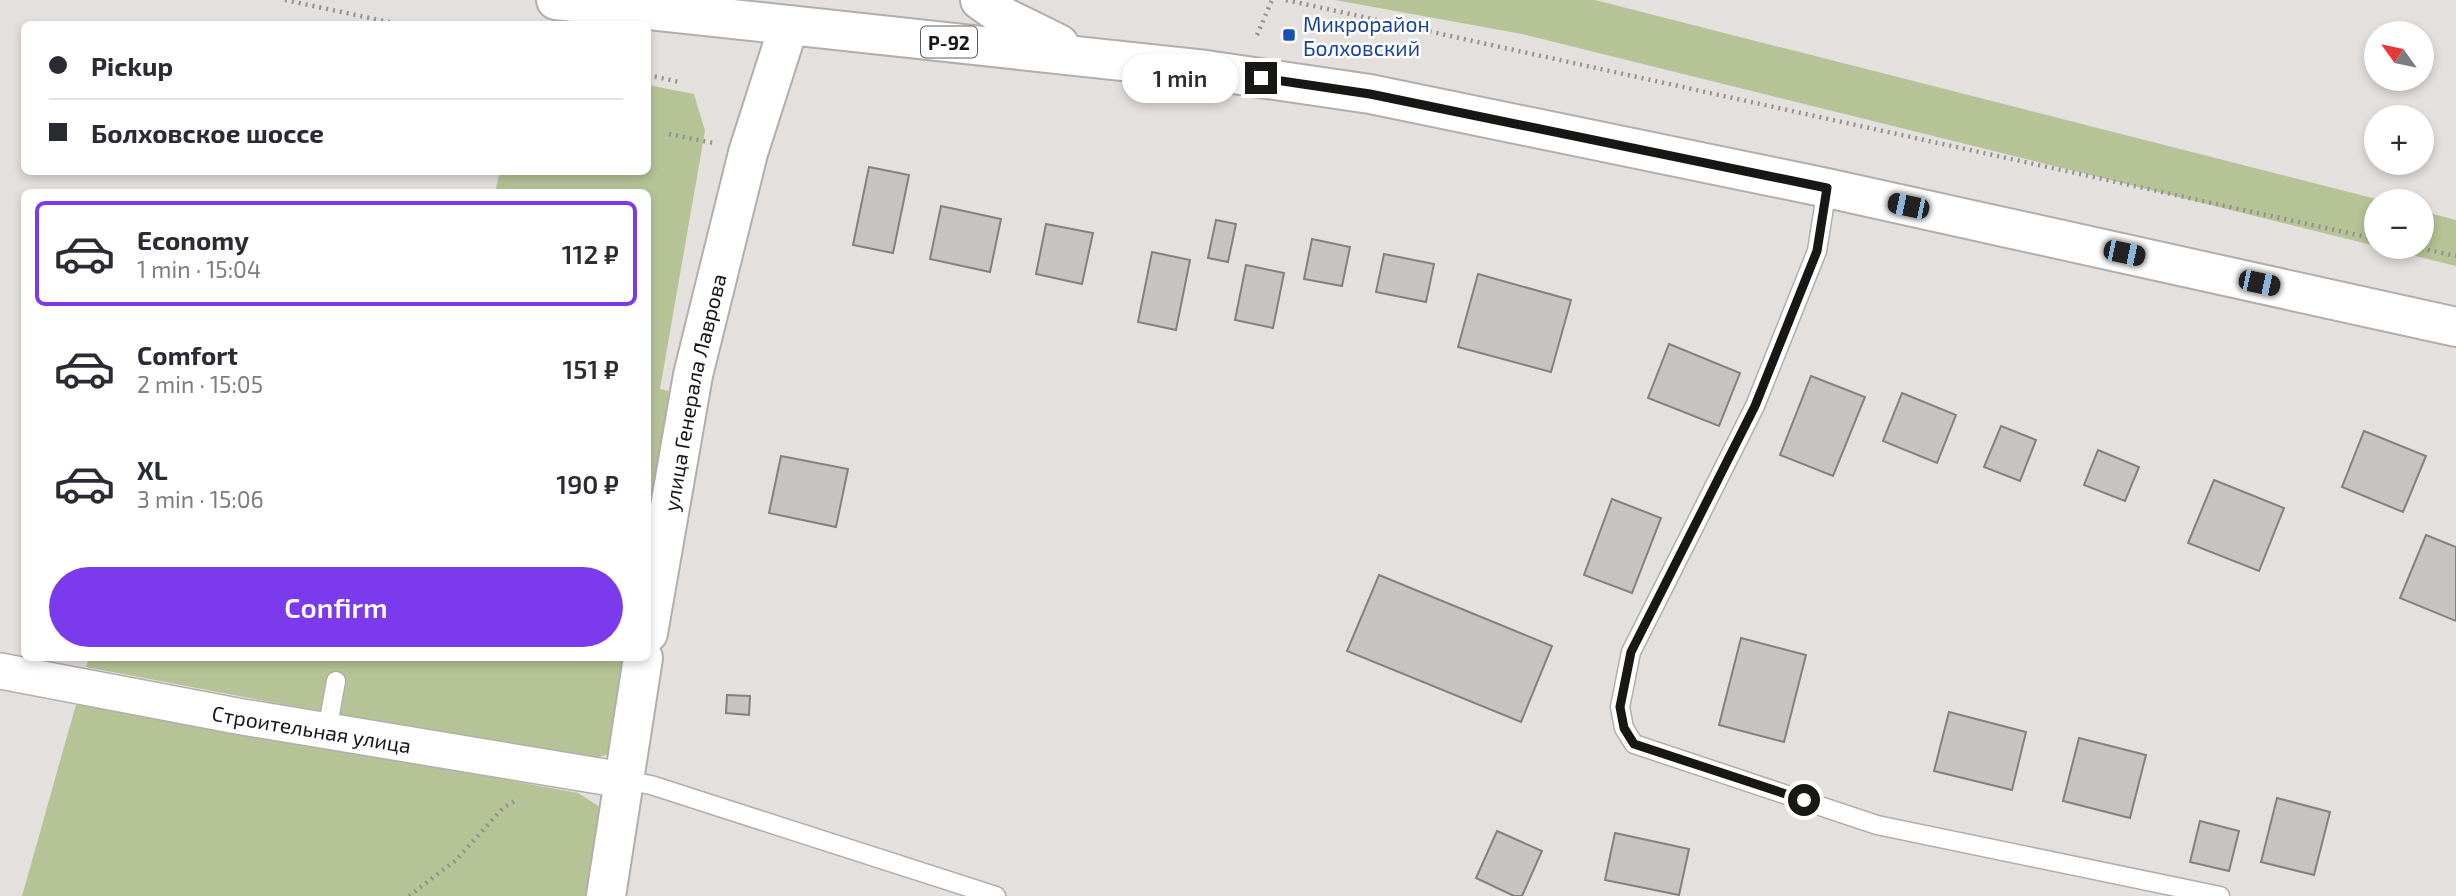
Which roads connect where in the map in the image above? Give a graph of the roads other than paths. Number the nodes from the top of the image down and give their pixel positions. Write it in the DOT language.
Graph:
graph roads {
  1 [pos="979,0"];
  2 [pos="582,1"];
  3 [pos="808,13"];
  4 [pos="1083,55"];
  5 [pos="1827,188"];
  6 [pos="2456,327"];
  7 [pos="658,512"];
  8 [pos="651,597"];
  9 [pos="643,661"];
  10 [pos="0,671"];
  11 [pos="336,681"];
  12 [pos="327,731"];
  13 [pos="623,780"];
  14 [pos="606,896"];
  15 [pos="996,896"];
  16 [pos="2220,896"];
  1 -- 4 [label="main road"];
  2 -- 3 [label="main road, Р-92"];
  3 -- 4 [label="main road, Р-92"];
  3 -- 7 [label="main road, улица Генерала Лаврова"];
  4 -- 5 [label="main road, Р-92"];
  5 -- 6 [label="main road, Р-92"];
  5 -- 16 [label="lane"];
  7 -- 8 [label="main road, улица Генерала Лаврова"];
  9 -- 13 [label="main road"];
  10 -- 12 [label="street, Строительная улица"];
  11 -- 12 [label="lane"];
  12 -- 13 [label="street, Строительная улица"];
  13 -- 14 [label="main road"];
  13 -- 15 [label="lane"];
}
